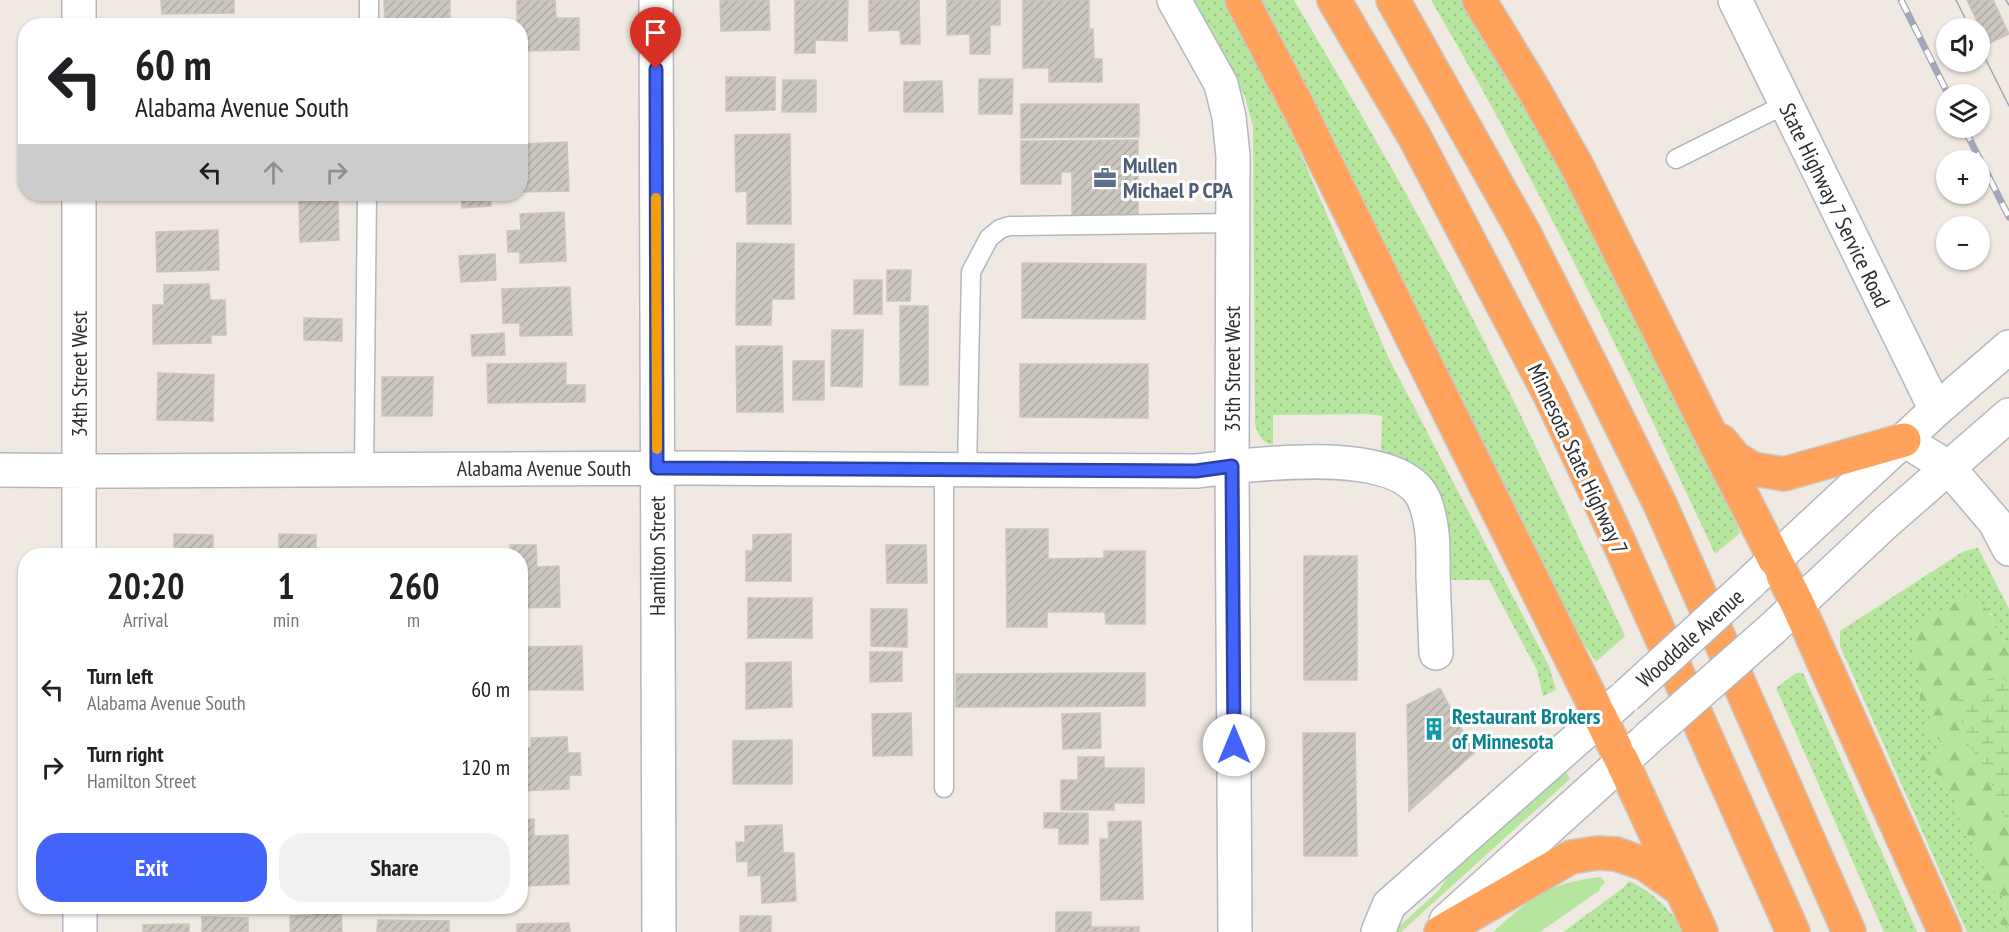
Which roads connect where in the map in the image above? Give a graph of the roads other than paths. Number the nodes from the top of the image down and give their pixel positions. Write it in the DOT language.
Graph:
graph roads {
  1 [pos="79,0"];
  2 [pos="369,0"];
  3 [pos="656,0"];
  4 [pos="1174,0"];
  5 [pos="1242,0"];
  6 [pos="1334,0"];
  7 [pos="1393,0"];
  8 [pos="1479,0"];
  9 [pos="1735,0"];
  10 [pos="79,18"];
  11 [pos="369,18"];
  12 [pos="1785,104"];
  13 [pos="1676,159"];
  14 [pos="79,201"];
  15 [pos="367,201"];
  16 [pos="1233,223"];
  17 [pos="2009,347"];
  18 [pos="1936,410"];
  19 [pos="2009,416"];
  20 [pos="1705,423"];
  21 [pos="1904,440"];
  22 [pos="1232,466"];
  23 [pos="1948,467"];
  24 [pos="657,468"];
  25 [pos="364,469"];
  26 [pos="0,470"];
  27 [pos="955,470"];
  28 [pos="79,471"];
  29 [pos="79,548"];
  30 [pos="2009,549"];
  31 [pos="1775,559"];
  32 [pos="1797,603"];
  33 [pos="1436,653"];
  34 [pos="1600,718"];
  35 [pos="1622,761"];
  36 [pos="944,789"];
  37 [pos="1681,889"];
  38 [pos="80,914"];
  39 [pos="80,932"];
  40 [pos="659,932"];
  41 [pos="1235,932"];
  42 [pos="1378,932"];
  43 [pos="1434,932"];
  44 [pos="1441,932"];
  45 [pos="1701,932"];
  46 [pos="1793,932"];
  47 [pos="1849,932"];
  48 [pos="1945,932"];
  1 -- 10 [label="street"];
  2 -- 11 [label="lane"];
  3 -- 24 [label="street, Hamilton Street"];
  4 -- 16 [label="street, 35th Street West"];
  5 -- 34 [label="highway"];
  6 -- 46 [label="highway, Minnesota State Highway 7"];
  7 -- 47 [label="highway"];
  8 -- 20 [label="highway"];
  9 -- 12 [label="street, State Highway 7 Service Road"];
  12 -- 13 [label="lane"];
  12 -- 18 [label="street, State Highway 7 Service Road"];
  14 -- 28 [label="street, 34th Street West"];
  15 -- 25 [label="lane"];
  16 -- 22 [label="street, 35th Street West"];
  16 -- 27 [label="lane"];
  17 -- 18 [label="street, Wooddale Avenue"];
  18 -- 21 [label="street, Wooddale Avenue"];
  19 -- 23 [label="street, Wooddale Avenue"];
  20 -- 21 [label="highway"];
  20 -- 31 [label="highway"];
  21 -- 23 [label="street"];
  21 -- 31 [label="street, Wooddale Avenue"];
  22 -- 27 [label="street, Alabama Avenue South"];
  22 -- 33 [label="street, Alabama Avenue South"];
  22 -- 41 [label="street, 35th Street West"];
  23 -- 30 [label="street"];
  23 -- 32 [label="street, Wooddale Avenue"];
  24 -- 25 [label="street, Alabama Avenue South"];
  24 -- 27 [label="street, Alabama Avenue South"];
  24 -- 40 [label="street, Hamilton Street"];
  25 -- 28 [label="street, Alabama Avenue South"];
  26 -- 28 [label="street, Alabama Avenue South"];
  27 -- 36 [label="lane"];
  28 -- 29 [label="street, 34th Street West"];
  31 -- 32 [label="highway"];
  31 -- 34 [label="street, Wooddale Avenue, bridge"];
  32 -- 35 [label="street, Wooddale Avenue, bridge"];
  32 -- 48 [label="highway"];
  34 -- 35 [label="highway"];
  34 -- 42 [label="street, Wooddale Avenue"];
  35 -- 37 [label="highway"];
  35 -- 43 [label="street, Wooddale Avenue"];
  37 -- 44 [label="highway"];
  37 -- 45 [label="highway"];
  38 -- 39 [label="street"];
}
